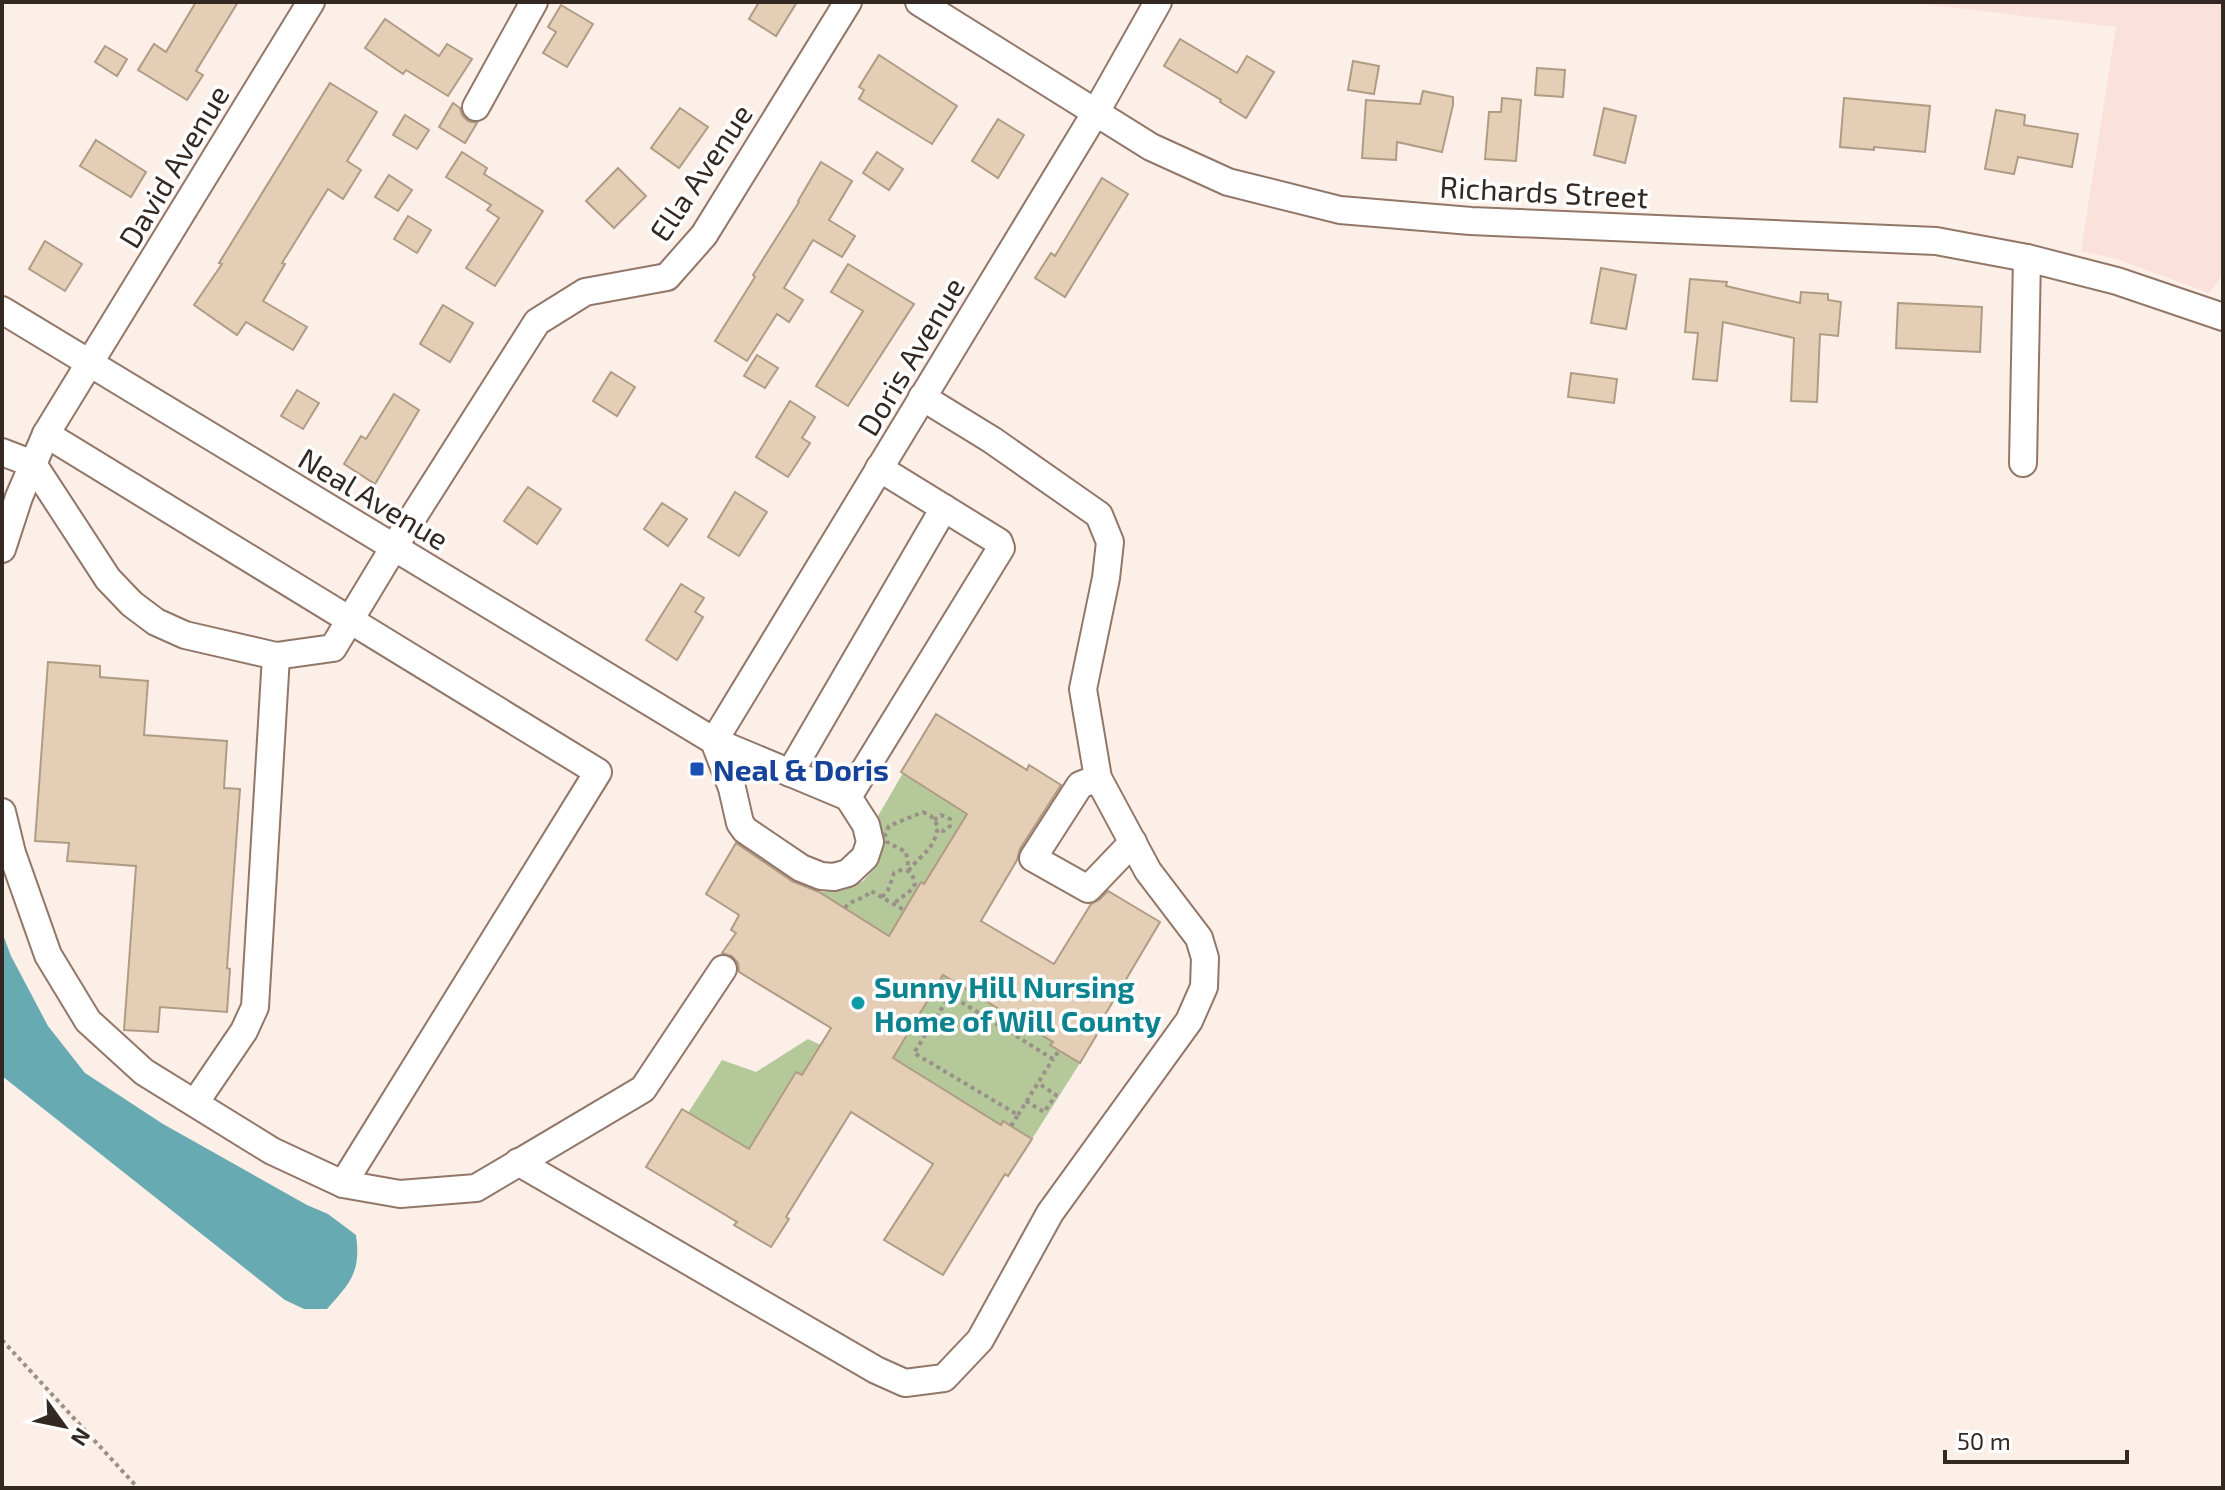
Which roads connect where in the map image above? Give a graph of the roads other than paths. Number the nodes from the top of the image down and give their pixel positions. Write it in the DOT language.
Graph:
graph roads {
  1 [pos="311,2"];
  2 [pos="534,2"];
  3 [pos="848,2"];
  4 [pos="919,2"];
  5 [pos="1158,2"];
  6 [pos="476,107"];
  7 [pos="1096,112"];
  8 [pos="2027,258"];
  9 [pos="2218,307"];
  10 [pos="2,310"];
  11 [pos="90,363"];
  12 [pos="922,397"];
  13 [pos="46,434"];
  14 [pos="2,452"];
  15 [pos="2023,463"];
  16 [pos="33,464"];
  17 [pos="879,468"];
  18 [pos="944,508"];
  19 [pos="394,547"];
  20 [pos="2,549"];
  21 [pos="351,619"];
  22 [pos="276,656"];
  23 [pos="714,741"];
  24 [pos="780,769"];
  25 [pos="1098,778"];
  26 [pos="732,788"];
  27 [pos="848,797"];
  28 [pos="2,812"];
  29 [pos="1133,842"];
  30 [pos="723,969"];
  31 [pos="195,1103"];
  32 [pos="518,1162"];
  33 [pos="343,1184"];
  1 -- 11 [label="street, David Avenue"];
  2 -- 6 [label="street"];
  3 -- 19 [label="street, Ella Avenue"];
  4 -- 7 [label="street, Richards Street"];
  5 -- 7 [label="street, Doris Avenue"];
  7 -- 8 [label="street, Richards Street"];
  7 -- 12 [label="street, Doris Avenue"];
  8 -- 9 [label="street, Richards Street"];
  8 -- 15 [label="street"];
  10 -- 11 [label="street, Neal Avenue"];
  11 -- 13 [label="street, David Avenue"];
  11 -- 19 [label="street, Neal Avenue"];
  12 -- 17 [label="street, Doris Avenue"];
  12 -- 25 [label="street"];
  13 -- 16 [label="street, David Avenue"];
  13 -- 21 [label="street"];
  14 -- 16 [label="street"];
  16 -- 20 [label="street, David Avenue"];
  16 -- 22 [label="street"];
  17 -- 18 [label="street"];
  17 -- 23 [label="street, Doris Avenue"];
  18 -- 24 [label="street"];
  18 -- 27 [label="street"];
  19 -- 21 [label="street, Ella Avenue"];
  19 -- 23 [label="street, Neal Avenue"];
  21 -- 22 [label="street, Ella Avenue"];
  21 -- 33 [label="street"];
  22 -- 31 [label="street"];
  23 -- 24 [label="street, Neal Avenue"];
  23 -- 26 [label="street"];
  24 -- 26 [label="street"];
  24 -- 27 [label="street, Neal Avenue"];
  25 -- 29 [label="street"];
  25 -- 29 [label="street"];
  26 -- 27 [label="street"];
  28 -- 31 [label="street"];
  29 -- 32 [label="street"];
  30 -- 32 [label="street"];
  31 -- 33 [label="street"];
  32 -- 33 [label="street"];
}
